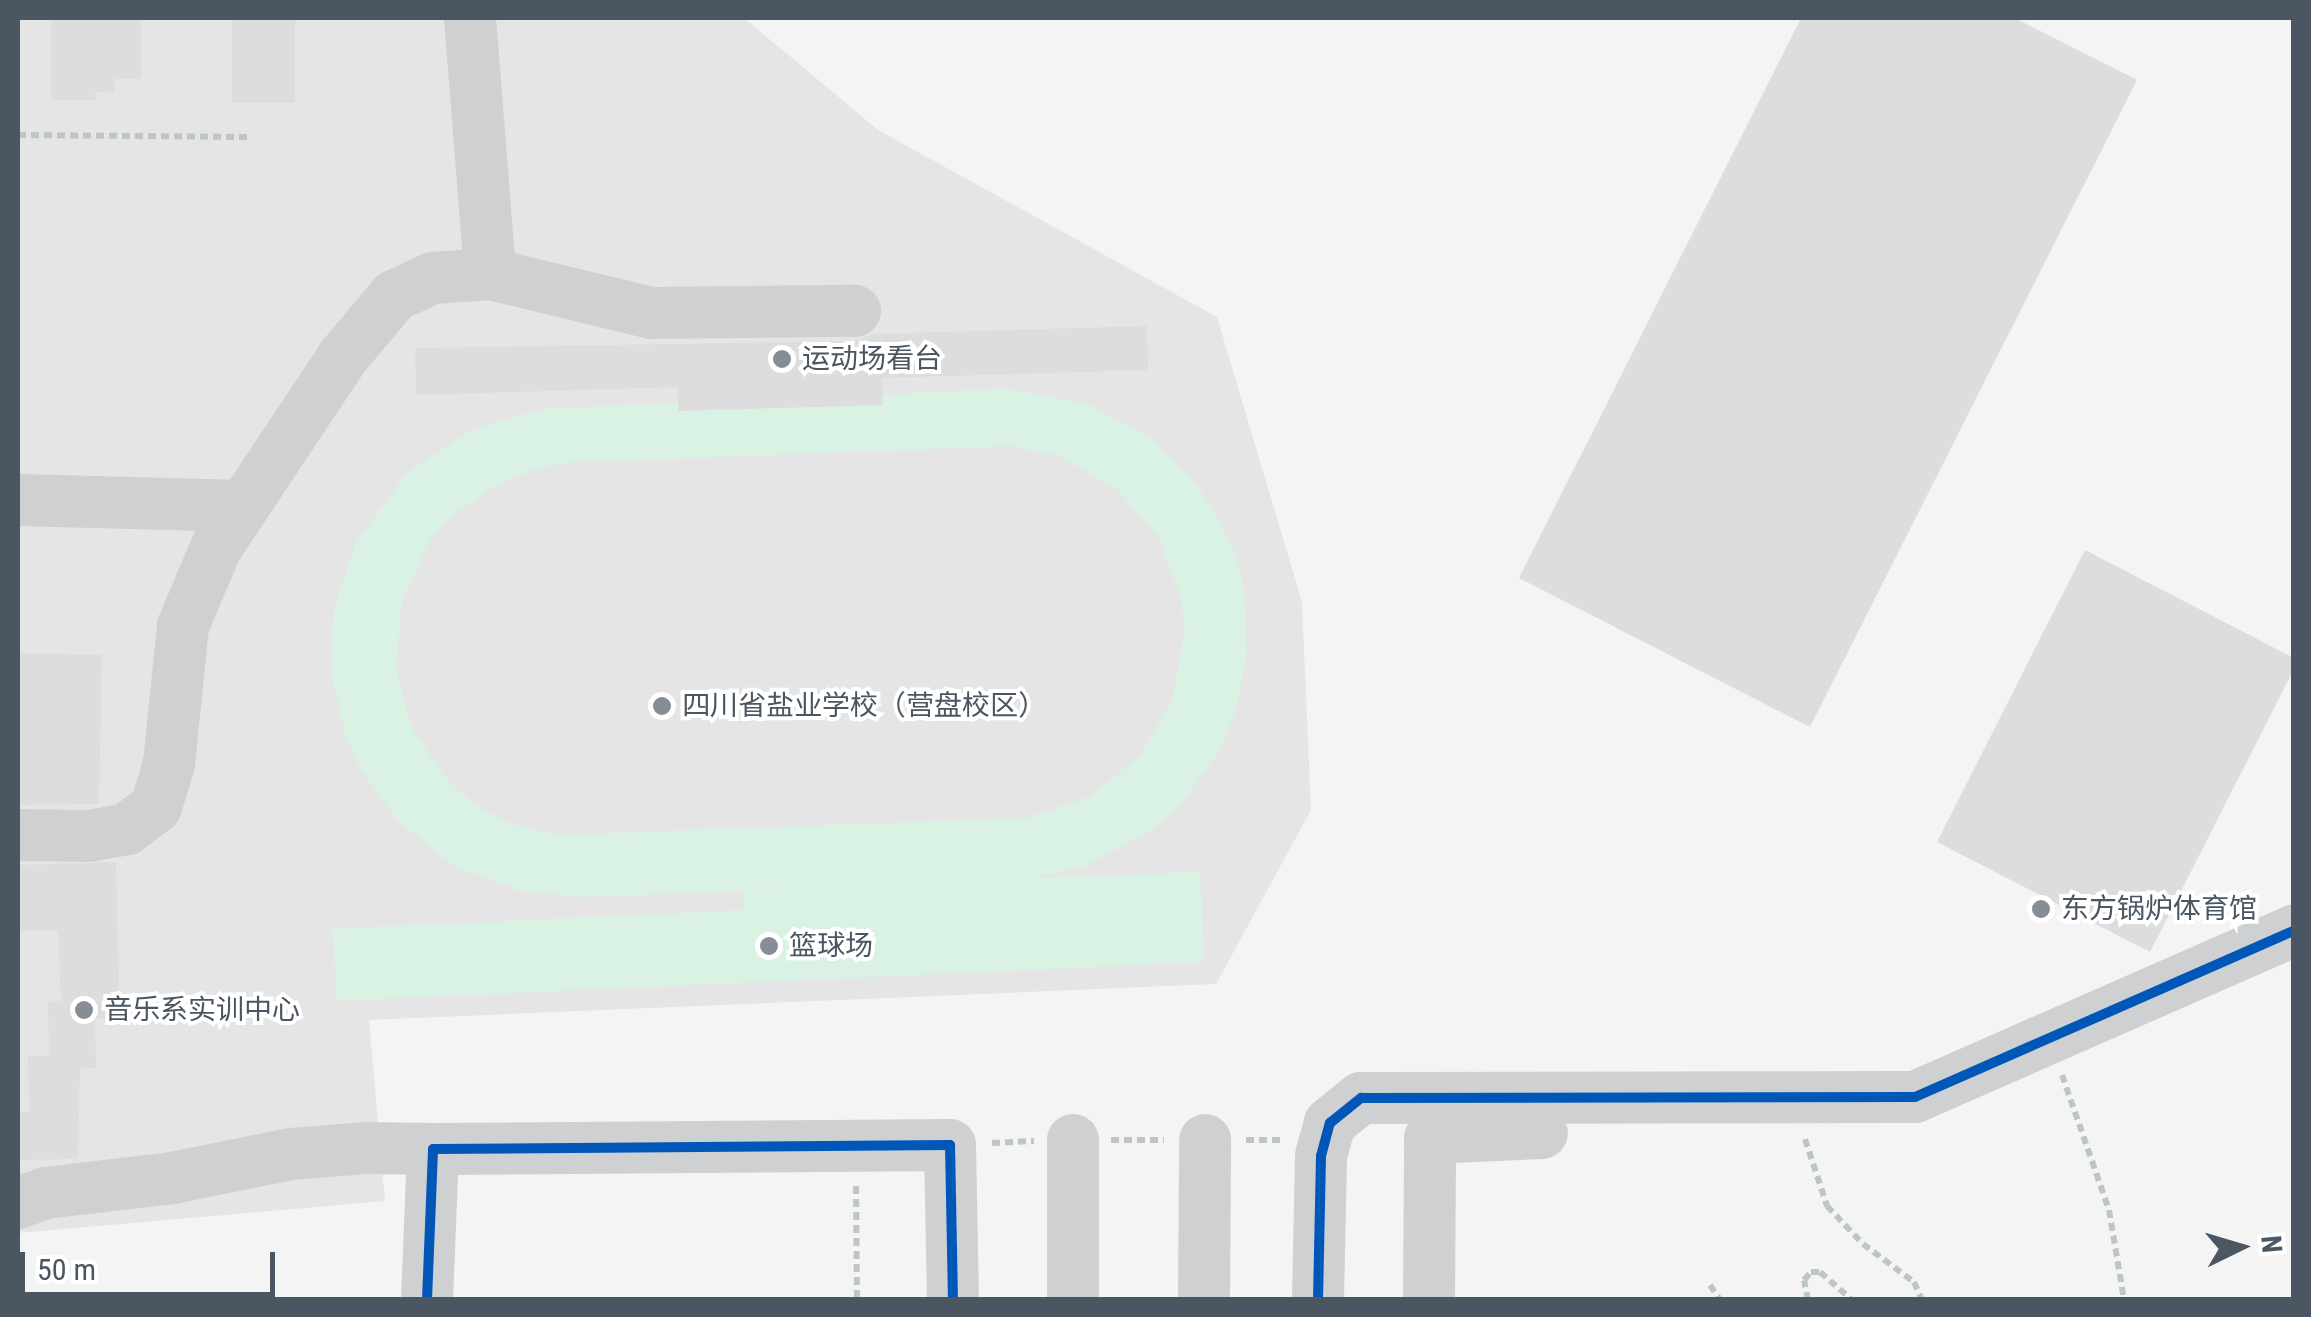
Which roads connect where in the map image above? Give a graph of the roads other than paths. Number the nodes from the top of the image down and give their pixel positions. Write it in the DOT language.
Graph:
graph roads {
  1 [pos="470,18"];
  2 [pos="490,274"];
  3 [pos="855,311"];
  4 [pos="18,500"];
  5 [pos="244,506"];
  6 [pos="18,835"];
  7 [pos="2294,931"];
  8 [pos="1863,1100"];
  9 [pos="1074,1140"];
  10 [pos="1205,1140"];
  11 [pos="432,1149"];
  12 [pos="18,1204"];
  13 [pos="427,1300"];
  14 [pos="953,1300"];
  15 [pos="1073,1300"];
  16 [pos="1204,1300"];
  17 [pos="1318,1300"];
  18 [pos="1428,1300"];
  1 -- 2 [label="street"];
  2 -- 3 [label="street"];
  2 -- 5 [label="street"];
  4 -- 5 [label="street"];
  5 -- 6 [label="street"];
  7 -- 8 [label="street"];
  8 -- 17 [label="street"];
  8 -- 18 [label="street"];
  9 -- 15 [label="street"];
  10 -- 16 [label="street"];
  11 -- 12 [label="street"];
  11 -- 13 [label="street"];
  11 -- 14 [label="street"];
}
